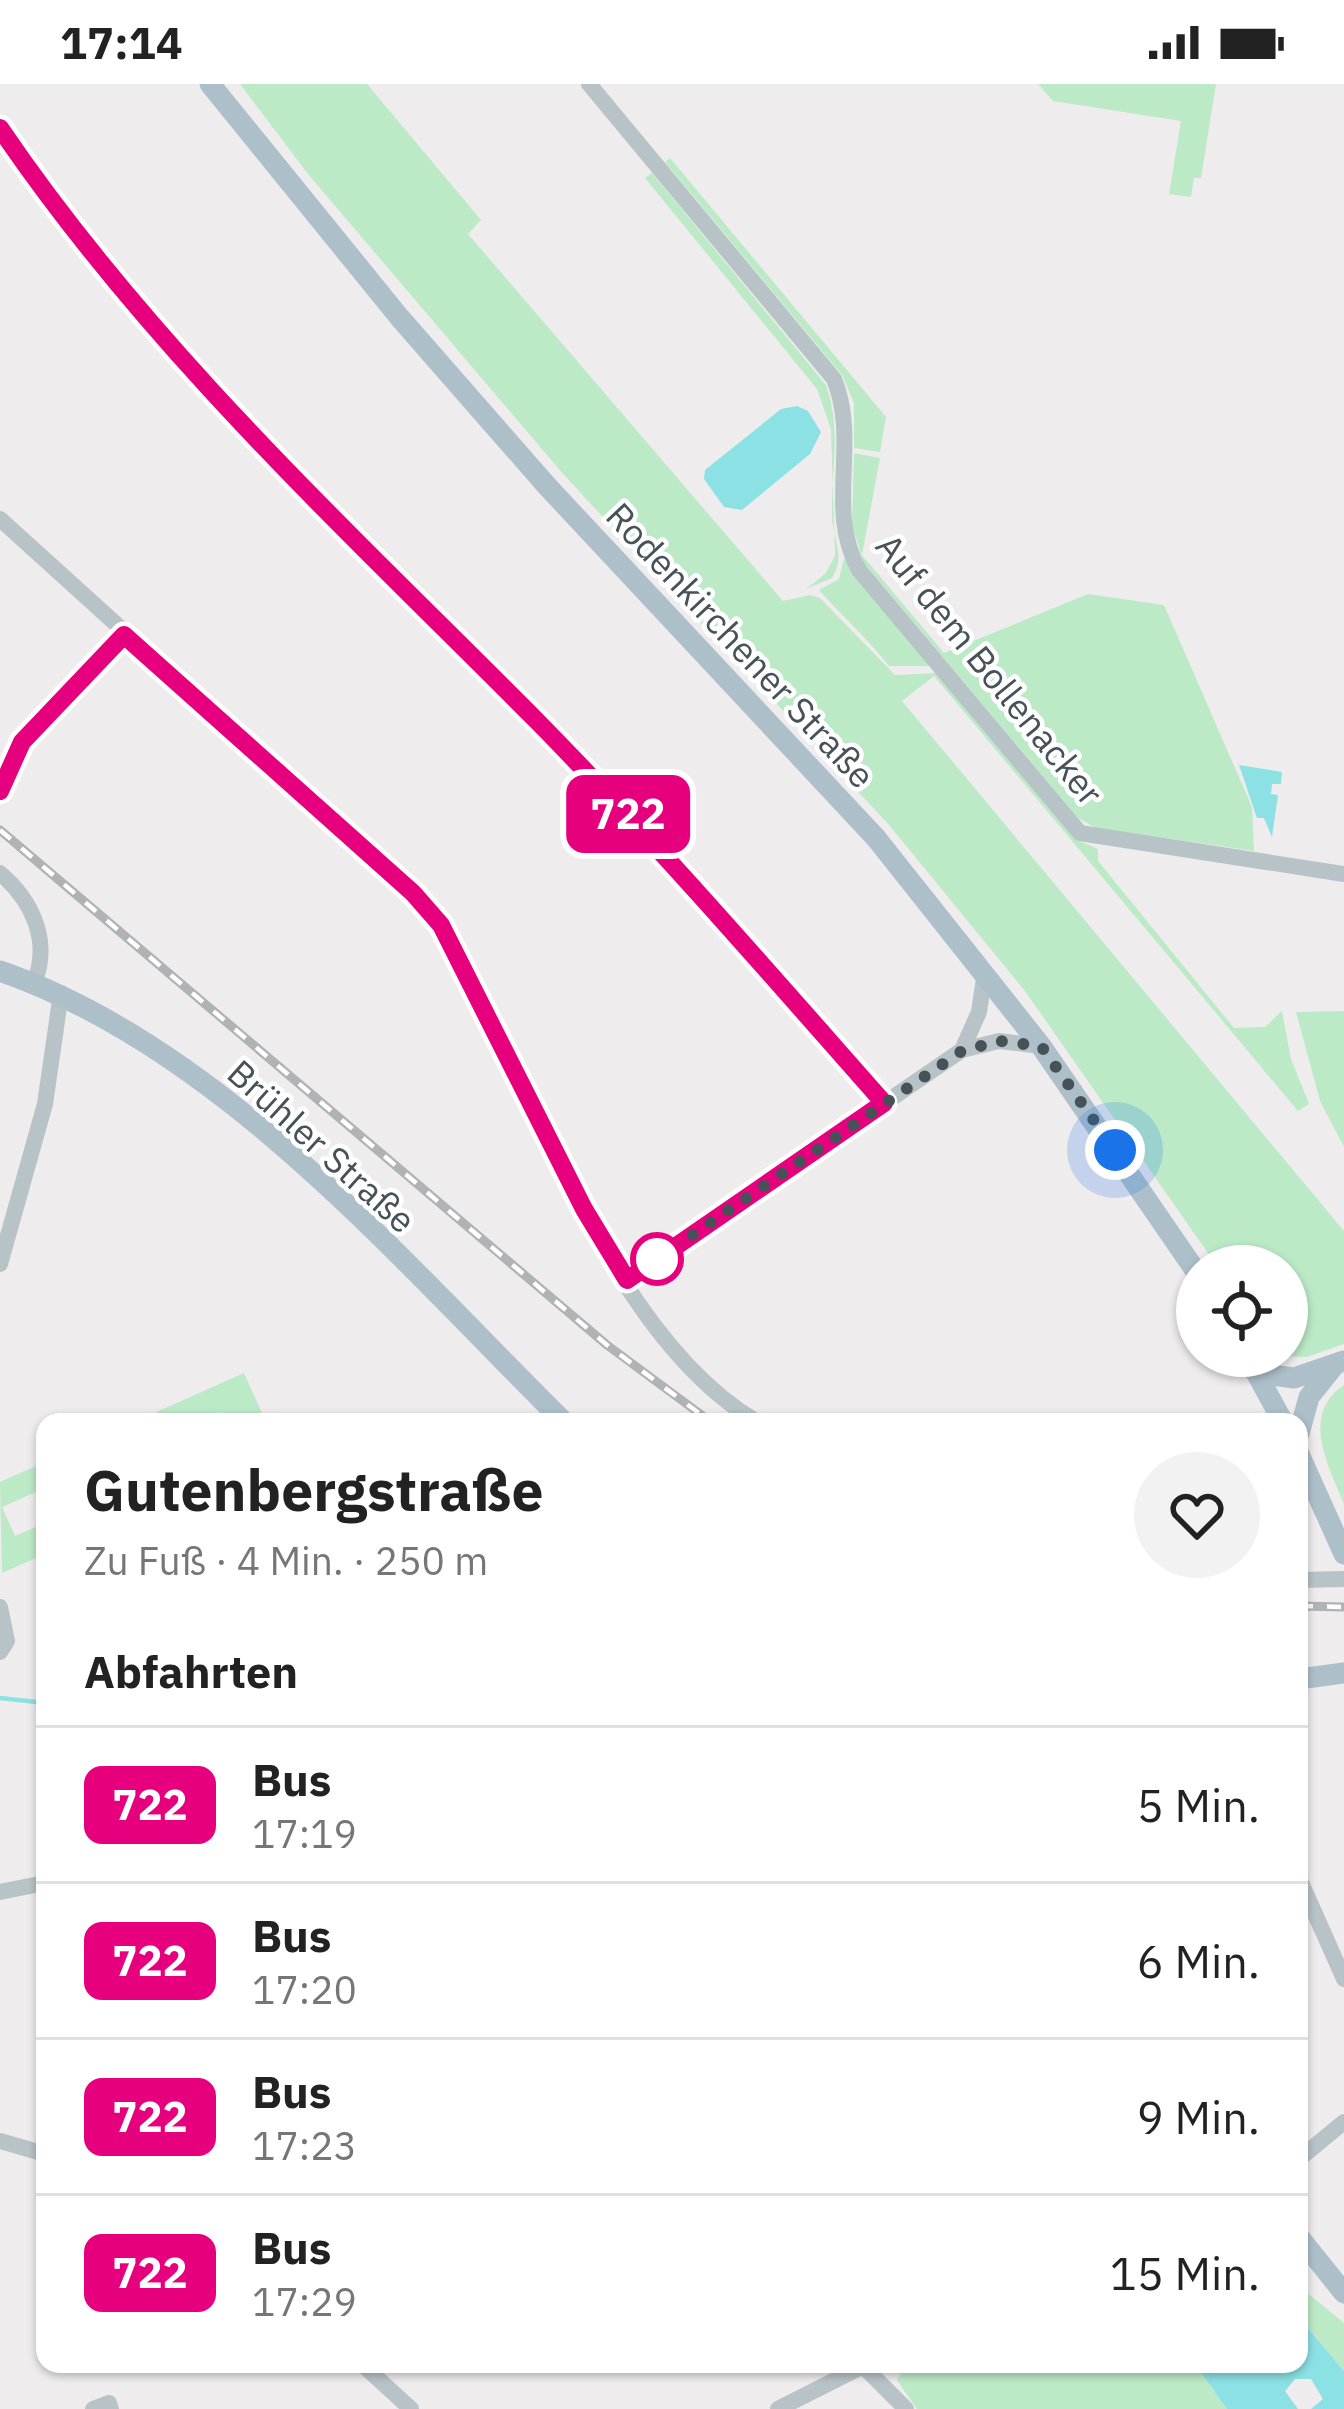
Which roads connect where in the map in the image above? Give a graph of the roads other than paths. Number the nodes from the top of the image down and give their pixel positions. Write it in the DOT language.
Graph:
graph roads {
  1 [pos="210,84"];
  2 [pos="589,84"];
  3 [pos="0,128"];
  4 [pos="0,519"];
  5 [pos="124,635"];
  6 [pos="0,790"];
  7 [pos="0,872"];
  8 [pos="1344,874"];
  9 [pos="0,971"];
  10 [pos="985,972"];
  11 [pos="34,983"];
  12 [pos="61,993"];
  13 [pos="1041,1046"];
  14 [pos="962,1051"];
  15 [pos="884,1103"];
  16 [pos="1178,1245"];
  17 [pos="0,1264"];
  18 [pos="627,1280"];
  19 [pos="1338,1364"];
  20 [pos="1308,1374"];
  21 [pos="1259,1377"];
  22 [pos="554,1413"];
  23 [pos="742,1413"];
  24 [pos="1278,1413"];
  25 [pos="1305,1413"];
  26 [pos="1308,1473"];
  27 [pos="1344,1554"];
  28 [pos="1344,1579"];
  29 [pos="1308,1580"];
  30 [pos="0,1607"];
  31 [pos="0,1652"];
  32 [pos="1344,1673"];
  33 [pos="1308,1678"];
  34 [pos="36,1885"];
  35 [pos="0,1892"];
  36 [pos="1308,1898"];
  37 [pos="1344,1979"];
  38 [pos="1344,2122"];
  39 [pos="0,2141"];
  40 [pos="36,2151"];
  41 [pos="1308,2152"];
  42 [pos="1308,2248"];
  43 [pos="1344,2293"];
  44 [pos="372,2373"];
  45 [pos="848,2373"];
  46 [pos="871,2373"];
  47 [pos="411,2409"];
  48 [pos="778,2409"];
  49 [pos="906,2409"];
  1 -- 10 [label="main road, Rodenkirchener Straße"];
  2 -- 8 [label="street, Auf dem Bollenacker"];
  3 -- 15 [label="street"];
  4 -- 5 [label="street"];
  5 -- 6 [label="street"];
  5 -- 18 [label="street"];
  7 -- 11 [label="street"];
  9 -- 11 [label="main road, Brühler Straße"];
  10 -- 13 [label="main road, Rodenkirchener Straße"];
  10 -- 14 [label="street"];
  11 -- 12 [label="main road, Brühler Straße"];
  12 -- 17 [label="street"];
  12 -- 22 [label="main road, Brühler Straße"];
  13 -- 14 [label="street"];
  13 -- 16 [label="main road, Rodenkirchener Straße"];
  14 -- 15 [label="street"];
  15 -- 18 [label="street"];
  18 -- 23 [label="street"];
  19 -- 20 [label="main road"];
  19 -- 25 [label="main road"];
  21 -- 24 [label="main road"];
  26 -- 27 [label="main road"];
  28 -- 29 [label="street"];
  30 -- 31 [label="street"];
  32 -- 33 [label="main road"];
  34 -- 35 [label="street"];
  36 -- 37 [label="street"];
  38 -- 41 [label="street"];
  39 -- 40 [label="street"];
  42 -- 43 [label="main road"];
  44 -- 47 [label="street"];
  45 -- 48 [label="street"];
  46 -- 49 [label="street"];
}
